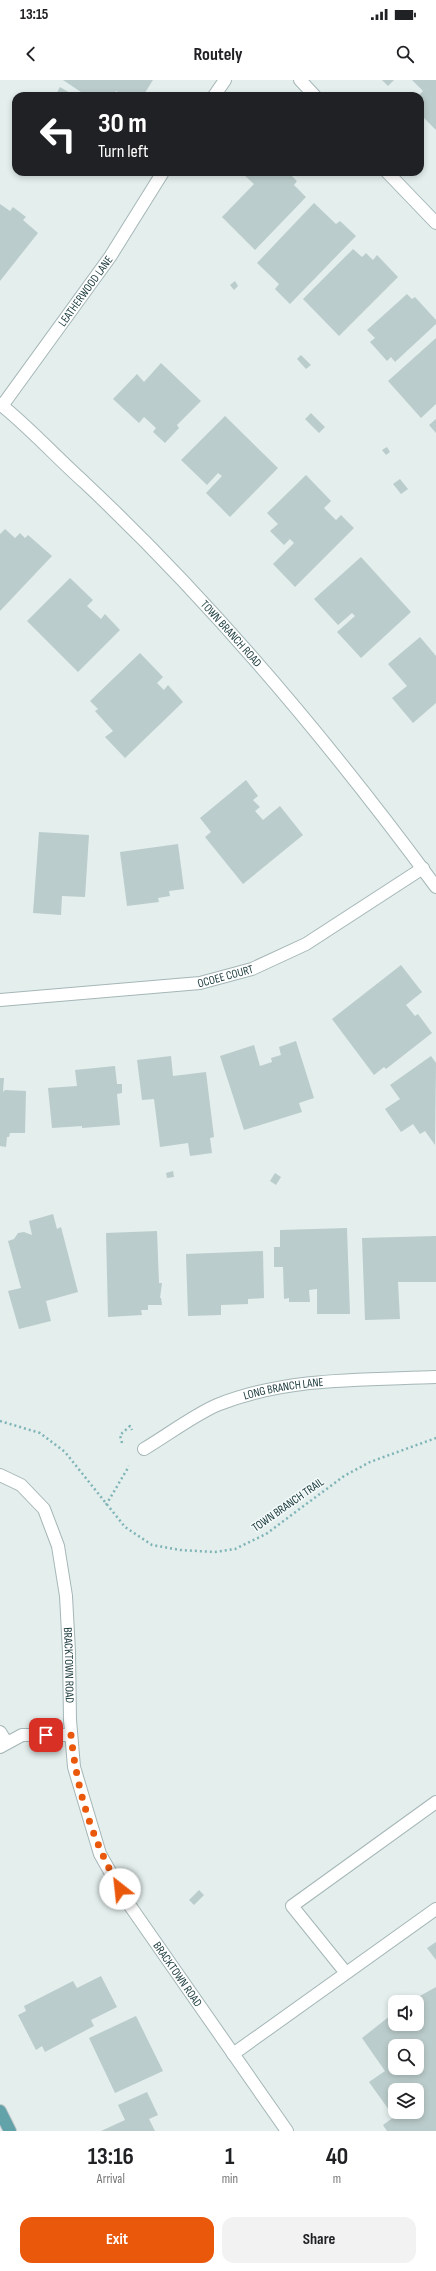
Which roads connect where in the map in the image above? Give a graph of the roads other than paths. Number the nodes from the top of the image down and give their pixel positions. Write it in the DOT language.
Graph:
graph roads {
  1 [pos="225,80"];
  2 [pos="300,80"];
  3 [pos="217,92"];
  4 [pos="311,92"];
  5 [pos="161,176"];
  6 [pos="391,176"];
  7 [pos="436,223"];
  8 [pos="1,405"];
  9 [pos="422,868"];
  10 [pos="436,886"];
  11 [pos="0,1000"];
  12 [pos="436,1377"];
  13 [pos="144,1449"];
  14 [pos="0,1475"];
  15 [pos="0,1732"];
  16 [pos="71,1735"];
  17 [pos="4,1745"];
  18 [pos="436,1802"];
  19 [pos="436,1909"];
  20 [pos="346,1973"];
  21 [pos="233,2054"];
  22 [pos="0,2111"];
  23 [pos="10,2131"];
  24 [pos="286,2131"];
  1 -- 3 [label="street"];
  2 -- 4 [label="street"];
  5 -- 8 [label="street, LEATHERWOOD LANE"];
  6 -- 7 [label="street"];
  8 -- 9 [label="street, TOWN BRANCH ROAD"];
  9 -- 10 [label="street, TOWN BRANCH ROAD"];
  9 -- 11 [label="street, OCOEE COURT"];
  12 -- 13 [label="street, LONG BRANCH LANE"];
  14 -- 16 [label="street, BRACKTOWN ROAD"];
  15 -- 17 [label="street"];
  16 -- 17 [label="street"];
  16 -- 21 [label="street, BRACKTOWN ROAD"];
  18 -- 20 [label="street"];
  19 -- 20 [label="street"];
  20 -- 21 [label="street"];
  21 -- 24 [label="street, BRACKTOWN ROAD"];
  22 -- 23 [label="main road"];
}
